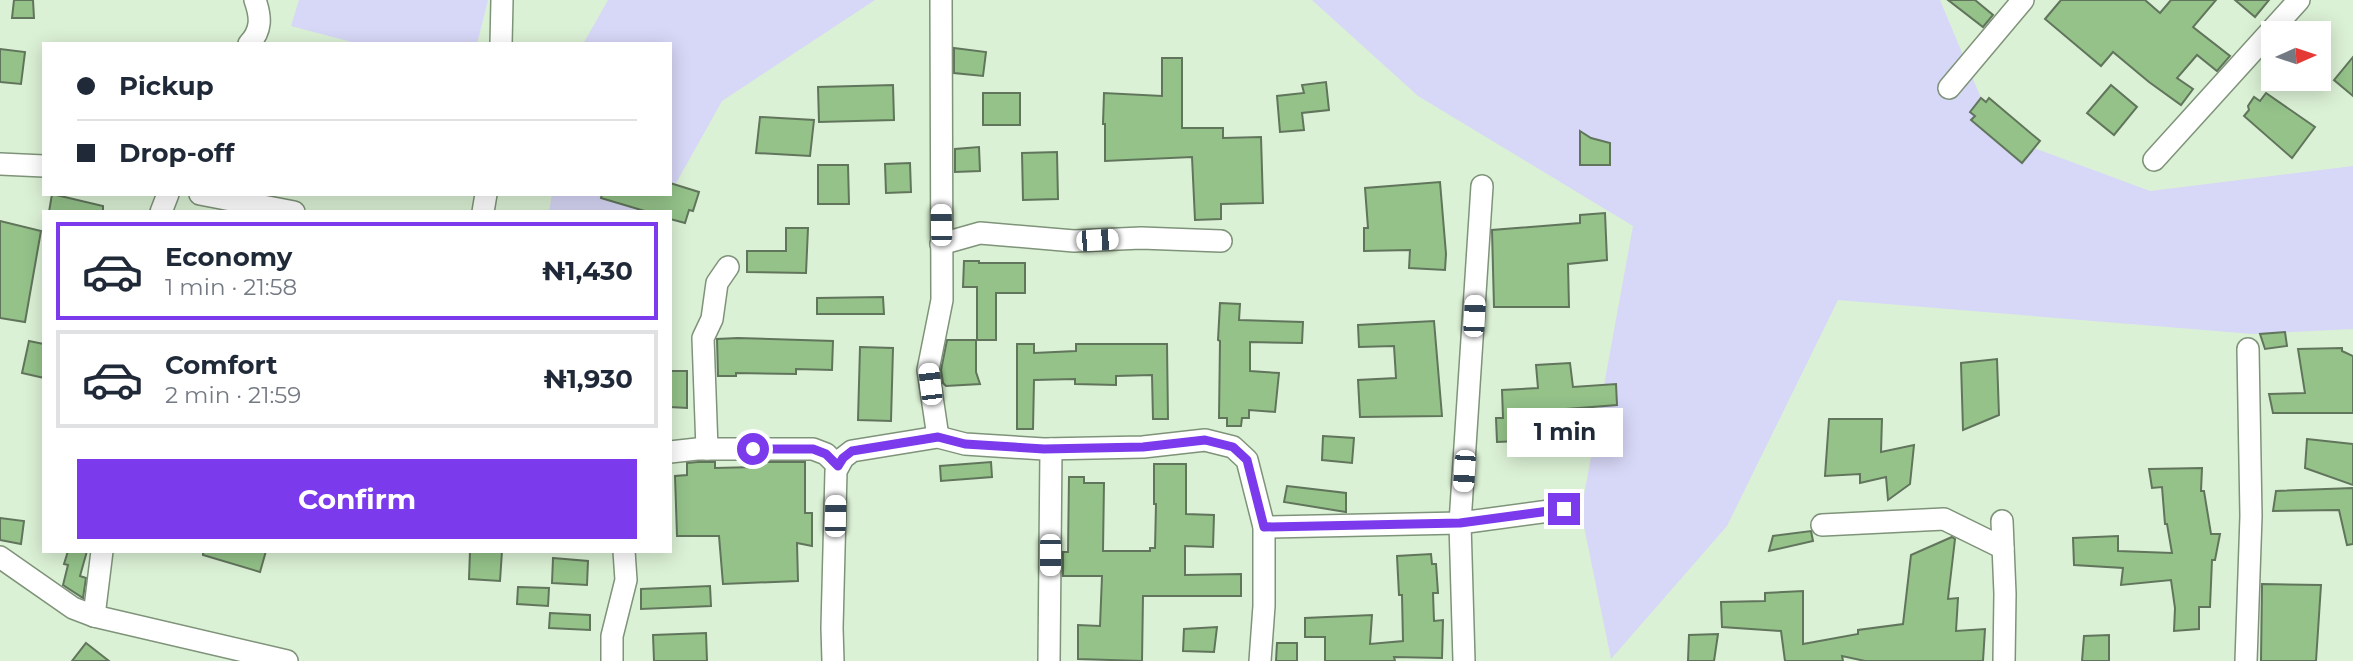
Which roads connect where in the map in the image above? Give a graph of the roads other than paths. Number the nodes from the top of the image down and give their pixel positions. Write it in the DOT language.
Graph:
graph roads {
  1 [pos="255,0"];
  2 [pos="502,0"];
  3 [pos="941,0"];
  4 [pos="2023,0"];
  5 [pos="2299,0"];
  6 [pos="251,42"];
  7 [pos="501,42"];
  8 [pos="1949,88"];
  9 [pos="2154,160"];
  10 [pos="0,164"];
  11 [pos="42,166"];
  12 [pos="1482,186"];
  13 [pos="210,196"];
  14 [pos="283,210"];
  15 [pos="1221,241"];
  16 [pos="941,244"];
  17 [pos="727,267"];
  18 [pos="2248,349"];
  19 [pos="938,437"];
  20 [pos="707,449"];
  21 [pos="1051,449"];
  22 [pos="672,452"];
  23 [pos="838,466"];
  24 [pos="1564,509"];
  25 [pos="2002,521"];
  26 [pos="1460,523"];
  27 [pos="1822,525"];
  28 [pos="1264,527"];
  29 [pos="2003,548"];
  30 [pos="102,553"];
  31 [pos="624,553"];
  32 [pos="0,557"];
  33 [pos="94,616"];
  34 [pos="287,661"];
  35 [pos="612,661"];
  36 [pos="834,661"];
  37 [pos="1049,661"];
  38 [pos="1260,661"];
  39 [pos="1464,661"];
  40 [pos="2004,661"];
  41 [pos="2246,661"];
  1 -- 6 [label="street"];
  2 -- 7 [label="street"];
  3 -- 16 [label="street"];
  4 -- 8 [label="street"];
  5 -- 9 [label="street"];
  10 -- 11 [label="street"];
  12 -- 26 [label="street"];
  13 -- 14 [label="street"];
  15 -- 16 [label="street"];
  16 -- 19 [label="street"];
  17 -- 20 [label="street"];
  18 -- 41 [label="street"];
  19 -- 21 [label="street"];
  19 -- 23 [label="street"];
  20 -- 22 [label="street"];
  20 -- 23 [label="street"];
  21 -- 28 [label="street"];
  21 -- 37 [label="street"];
  23 -- 36 [label="street"];
  24 -- 26 [label="street"];
  25 -- 29 [label="street"];
  26 -- 28 [label="street"];
  26 -- 39 [label="street"];
  27 -- 29 [label="street"];
  28 -- 38 [label="street"];
  29 -- 40 [label="street"];
  30 -- 33 [label="street"];
  31 -- 35 [label="street"];
  32 -- 33 [label="street"];
  33 -- 34 [label="street"];
}
